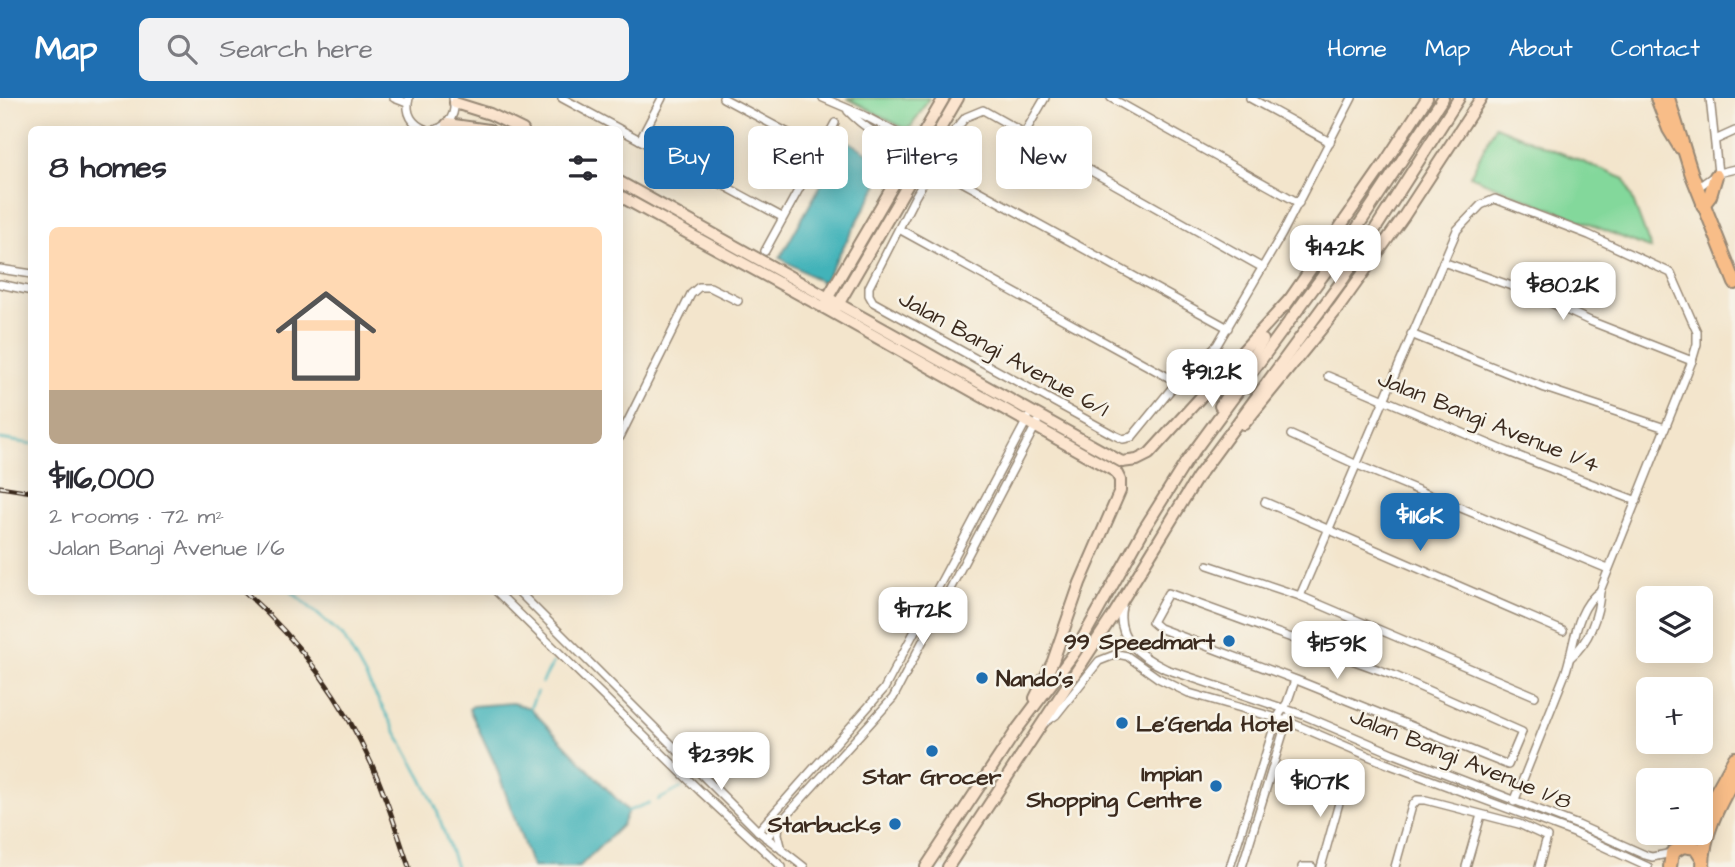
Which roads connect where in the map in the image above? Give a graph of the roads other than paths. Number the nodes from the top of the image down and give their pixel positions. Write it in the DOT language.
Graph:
graph roads {
  1 [pos="394,98"];
  2 [pos="562,98"];
  3 [pos="662,98"];
  4 [pos="723,98"];
  5 [pos="823,98"];
  6 [pos="944,98"];
  7 [pos="958,98"];
  8 [pos="1045,98"];
  9 [pos="1111,98"];
  10 [pos="1250,98"];
  11 [pos="1352,98"];
  12 [pos="1427,98"];
  13 [pos="1443,98"];
  14 [pos="1459,98"];
  15 [pos="1480,98"];
  16 [pos="1657,98"];
  17 [pos="1668,98"];
  18 [pos="1710,98"];
  19 [pos="408,100"];
  20 [pos="454,100"];
  21 [pos="848,111"];
  22 [pos="835,123"];
  23 [pos="447,124"];
  24 [pos="419,126"];
  25 [pos="443,126"];
  26 [pos="461,126"];
  27 [pos="515,126"];
  28 [pos="614,126"];
  29 [pos="775,126"];
  30 [pos="833,126"];
  31 [pos="864,126"];
  32 [pos="882,126"];
  33 [pos="928,126"];
  34 [pos="942,126"];
  35 [pos="958,126"];
  36 [pos="1010,126"];
  37 [pos="1029,126"];
  38 [pos="623,131"];
  39 [pos="1735,131"];
  40 [pos="1715,139"];
  41 [pos="640,140"];
  42 [pos="1330,142"];
  43 [pos="1684,153"];
  44 [pos="1735,169"];
  45 [pos="1092,172"];
  46 [pos="1717,173"];
  47 [pos="1695,181"];
  48 [pos="623,184"];
  49 [pos="798,189"];
  50 [pos="891,189"];
  51 [pos="905,189"];
  52 [pos="921,189"];
  53 [pos="975,189"];
  54 [pos="623,198"];
  55 [pos="1299,202"];
  56 [pos="1703,205"];
  57 [pos="782,217"];
  58 [pos="899,229"];
  59 [pos="765,251"];
  60 [pos="1443,262"];
  61 [pos="1263,268"];
  62 [pos="0,269"];
  63 [pos="28,273"];
  64 [pos="1735,283"];
  65 [pos="0,284"];
  66 [pos="28,290"];
  67 [pos="828,297"];
  68 [pos="1289,300"];
  69 [pos="738,301"];
  70 [pos="834,307"];
  71 [pos="1228,328"];
  72 [pos="1411,334"];
  73 [pos="1692,361"];
  74 [pos="1328,376"];
  75 [pos="1177,382"];
  76 [pos="1383,400"];
  77 [pos="1034,419"];
  78 [pos="1665,428"];
  79 [pos="623,431"];
  80 [pos="1291,435"];
  81 [pos="1186,462"];
  82 [pos="1355,464"];
  83 [pos="1197,478"];
  84 [pos="1637,500"];
  85 [pos="1265,502"];
  86 [pos="1328,528"];
  87 [pos="1208,565"];
  88 [pos="1608,569"];
  89 [pos="1600,591"];
  90 [pos="500,595"];
  91 [pos="521,595"];
  92 [pos="524,595"];
  93 [pos="1125,596"];
  94 [pos="1300,596"];
  95 [pos="512,607"];
  96 [pos="1563,631"];
  97 [pos="1571,657"];
  98 [pos="1295,680"];
  99 [pos="1535,696"];
  100 [pos="1286,708"];
  101 [pos="1278,718"];
  102 [pos="1287,721"];
  103 [pos="1038,726"];
  104 [pos="1017,728"];
  105 [pos="1735,758"];
  106 [pos="694,765"];
  107 [pos="684,775"];
  108 [pos="1735,776"];
  109 [pos="1346,778"];
  110 [pos="1713,798"];
  111 [pos="1514,800"];
  112 [pos="1511,809"];
  113 [pos="1481,815"];
  114 [pos="747,819"];
  115 [pos="768,819"];
  116 [pos="779,823"];
  117 [pos="739,828"];
  118 [pos="758,831"];
  119 [pos="762,839"];
  120 [pos="1683,846"];
  121 [pos="782,850"];
  122 [pos="1672,853"];
  123 [pos="767,855"];
  124 [pos="1703,863"];
  125 [pos="782,867"];
  126 [pos="804,867"];
  127 [pos="926,867"];
  128 [pos="948,867"];
  129 [pos="1230,867"];
  130 [pos="1242,867"];
  131 [pos="1302,867"];
  132 [pos="1312,867"];
  133 [pos="1321,867"];
  134 [pos="1395,867"];
  135 [pos="1466,867"];
  136 [pos="1539,867"];
  137 [pos="1648,867"];
  138 [pos="1670,867"];
  1 -- 19 [label="street"];
  2 -- 28 [label="street"];
  3 -- 41 [label="street"];
  4 -- 29 [label="street"];
  5 -- 21 [label="street"];
  6 -- 33 [label="main road"];
  7 -- 34 [label="main road"];
  8 -- 37 [label="street"];
  9 -- 55 [label="street"];
  10 -- 42 [label="street"];
  11 -- 42 [label="street"];
  12 -- 68 [label="main road"];
  13 -- 81 [label="main road"];
  14 -- 83 [label="main road"];
  15 -- 83 [label="main road"];
  16 -- 43 [label="main road"];
  17 -- 43 [label="main road"];
  18 -- 40 [label="street"];
  19 -- 24 [label="street"];
  20 -- 23 [label="street"];
  20 -- 27 [label="main road"];
  21 -- 31 [label="street"];
  21 -- 32 [label="street"];
  22 -- 30 [label="street"];
  23 -- 25 [label="street"];
  23 -- 26 [label="main road"];
  35 -- 36 [label="street"];
  38 -- 41 [label="street"];
  39 -- 40 [label="street"];
  40 -- 46 [label="street"];
  41 -- 57 [label="street"];
  42 -- 55 [label="street"];
  43 -- 47 [label="main road"];
  44 -- 46 [label="street"];
  45 -- 61 [label="street"];
  46 -- 47 [label="main road"];
  46 -- 56 [label="main road"];
  47 -- 56 [label="main road"];
  48 -- 67 [label="main road"];
  49 -- 57 [label="street"];
  50 -- 67 [label="main road"];
  51 -- 70 [label="main road"];
  52 -- 58 [label="street"];
  53 -- 71 [label="street"];
  54 -- 70 [label="main road"];
  55 -- 61 [label="street"];
  56 -- 64 [label="main road"];
  57 -- 59 [label="street"];
  58 -- 75 [label="street"];
  58 -- 75 [label="street, Jalan Bangi Avenue 6/1"];
  60 -- 72 [label="street"];
  60 -- 73 [label="street"];
  60 -- 73 [label="street"];
  61 -- 71 [label="street"];
  62 -- 63 [label="street"];
  65 -- 66 [label="street"];
  67 -- 70 [label="main road"];
  68 -- 77 [label="main road"];
  68 -- 81 [label="main road"];
  69 -- 79 [label="street"];
  70 -- 77 [label="main road"];
  71 -- 75 [label="street"];
  72 -- 76 [label="street"];
  72 -- 78 [label="street"];
  73 -- 78 [label="street"];
  74 -- 76 [label="street, Jalan Bangi Avenue 1/4"];
  76 -- 82 [label="street"];
  76 -- 84 [label="street, Jalan Bangi Avenue 1/4"];
  77 -- 104 [label="main road"];
  77 -- 115 [label="street"];
  77 -- 116 [label="street"];
  78 -- 84 [label="street"];
  80 -- 82 [label="street"];
  81 -- 104 [label="main road"];
  82 -- 86 [label="street"];
  82 -- 88 [label="street"];
  83 -- 93 [label="main road"];
  84 -- 88 [label="street"];
  85 -- 86 [label="street"];
  86 -- 94 [label="street"];
  86 -- 96 [label="street"];
  87 -- 94 [label="street"];
  88 -- 89 [label="street"];
  89 -- 97 [label="street"];
  89 -- 97 [label="street"];
  90 -- 95 [label="street"];
  91 -- 95 [label="street"];
  92 -- 106 [label="street"];
  93 -- 100 [label="street, Jalan Bangi Avenue 1/8"];
  93 -- 103 [label="main road"];
  94 -- 99 [label="street"];
  95 -- 107 [label="street"];
  97 -- 111 [label="street"];
  98 -- 98 [label="street, Jalan Bangi Avenue 1/8"];
  98 -- 100 [label="street"];
  100 -- 101 [label="street"];
  100 -- 102 [label="street"];
  100 -- 111 [label="street, Jalan Bangi Avenue 1/8"];
  101 -- 102 [label="street, Jalan Bangi Avenue 1/8"];
  101 -- 103 [label="street, Jalan Bangi Avenue 1/8"];
  101 -- 129 [label="street"];
  102 -- 112 [label="street, Jalan Bangi Avenue 1/8"];
  102 -- 130 [label="street"];
  103 -- 128 [label="main road"];
  104 -- 127 [label="main road"];
  105 -- 110 [label="main road"];
  106 -- 107 [label="street"];
  106 -- 114 [label="street"];
  107 -- 117 [label="street"];
  108 -- 124 [label="main road"];
  109 -- 133 [label="street"];
  111 -- 112 [label="street"];
  111 -- 122 [label="street, Jalan Bangi Avenue 1/8"];
  112 -- 137 [label="street, Jalan Bangi Avenue 1/8"];
  113 -- 134 [label="street"];
  113 -- 135 [label="street"];
  113 -- 136 [label="street"];
  114 -- 115 [label="street"];
  114 -- 118 [label="street"];
  115 -- 118 [label="street"];
  116 -- 119 [label="street"];
  116 -- 121 [label="street"];
  117 -- 119 [label="street"];
  117 -- 123 [label="street"];
  118 -- 119 [label="street"];
  119 -- 121 [label="street"];
  119 -- 123 [label="street"];
  120 -- 122 [label="main road"];
  120 -- 124 [label="main road"];
  121 -- 126 [label="street"];
  122 -- 138 [label="main road"];
  123 -- 125 [label="street"];
  131 -- 132 [label="street"];
}
